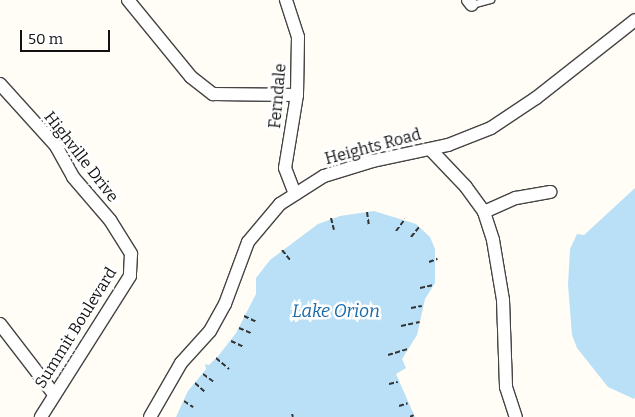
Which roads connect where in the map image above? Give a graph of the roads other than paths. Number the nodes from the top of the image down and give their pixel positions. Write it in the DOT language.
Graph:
graph roads {
  1 [pos="128,0"];
  2 [pos="286,0"];
  3 [pos="491,0"];
  4 [pos="470,2"];
  5 [pos="635,20"];
  6 [pos="0,84"];
  7 [pos="296,95"];
  8 [pos="430,149"];
  9 [pos="550,192"];
  10 [pos="295,194"];
  11 [pos="484,212"];
  12 [pos="131,254"];
  13 [pos="0,324"];
  14 [pos="54,394"];
  15 [pos="41,417"];
  16 [pos="150,417"];
  17 [pos="516,417"];
  1 -- 7 [label="street"];
  2 -- 7 [label="street, Ferndale"];
  3 -- 4 [label="lane"];
  5 -- 8 [label="street, Heights Road"];
  6 -- 12 [label="street, Highville Drive"];
  7 -- 10 [label="street, Ferndale"];
  8 -- 10 [label="street, Heights Road"];
  8 -- 11 [label="street"];
  9 -- 11 [label="street"];
  10 -- 16 [label="street, Heights Road"];
  11 -- 17 [label="street"];
  12 -- 14 [label="street, Summit Boulevard"];
  13 -- 14 [label="street"];
  14 -- 15 [label="street, Summit Boulevard"];
}
